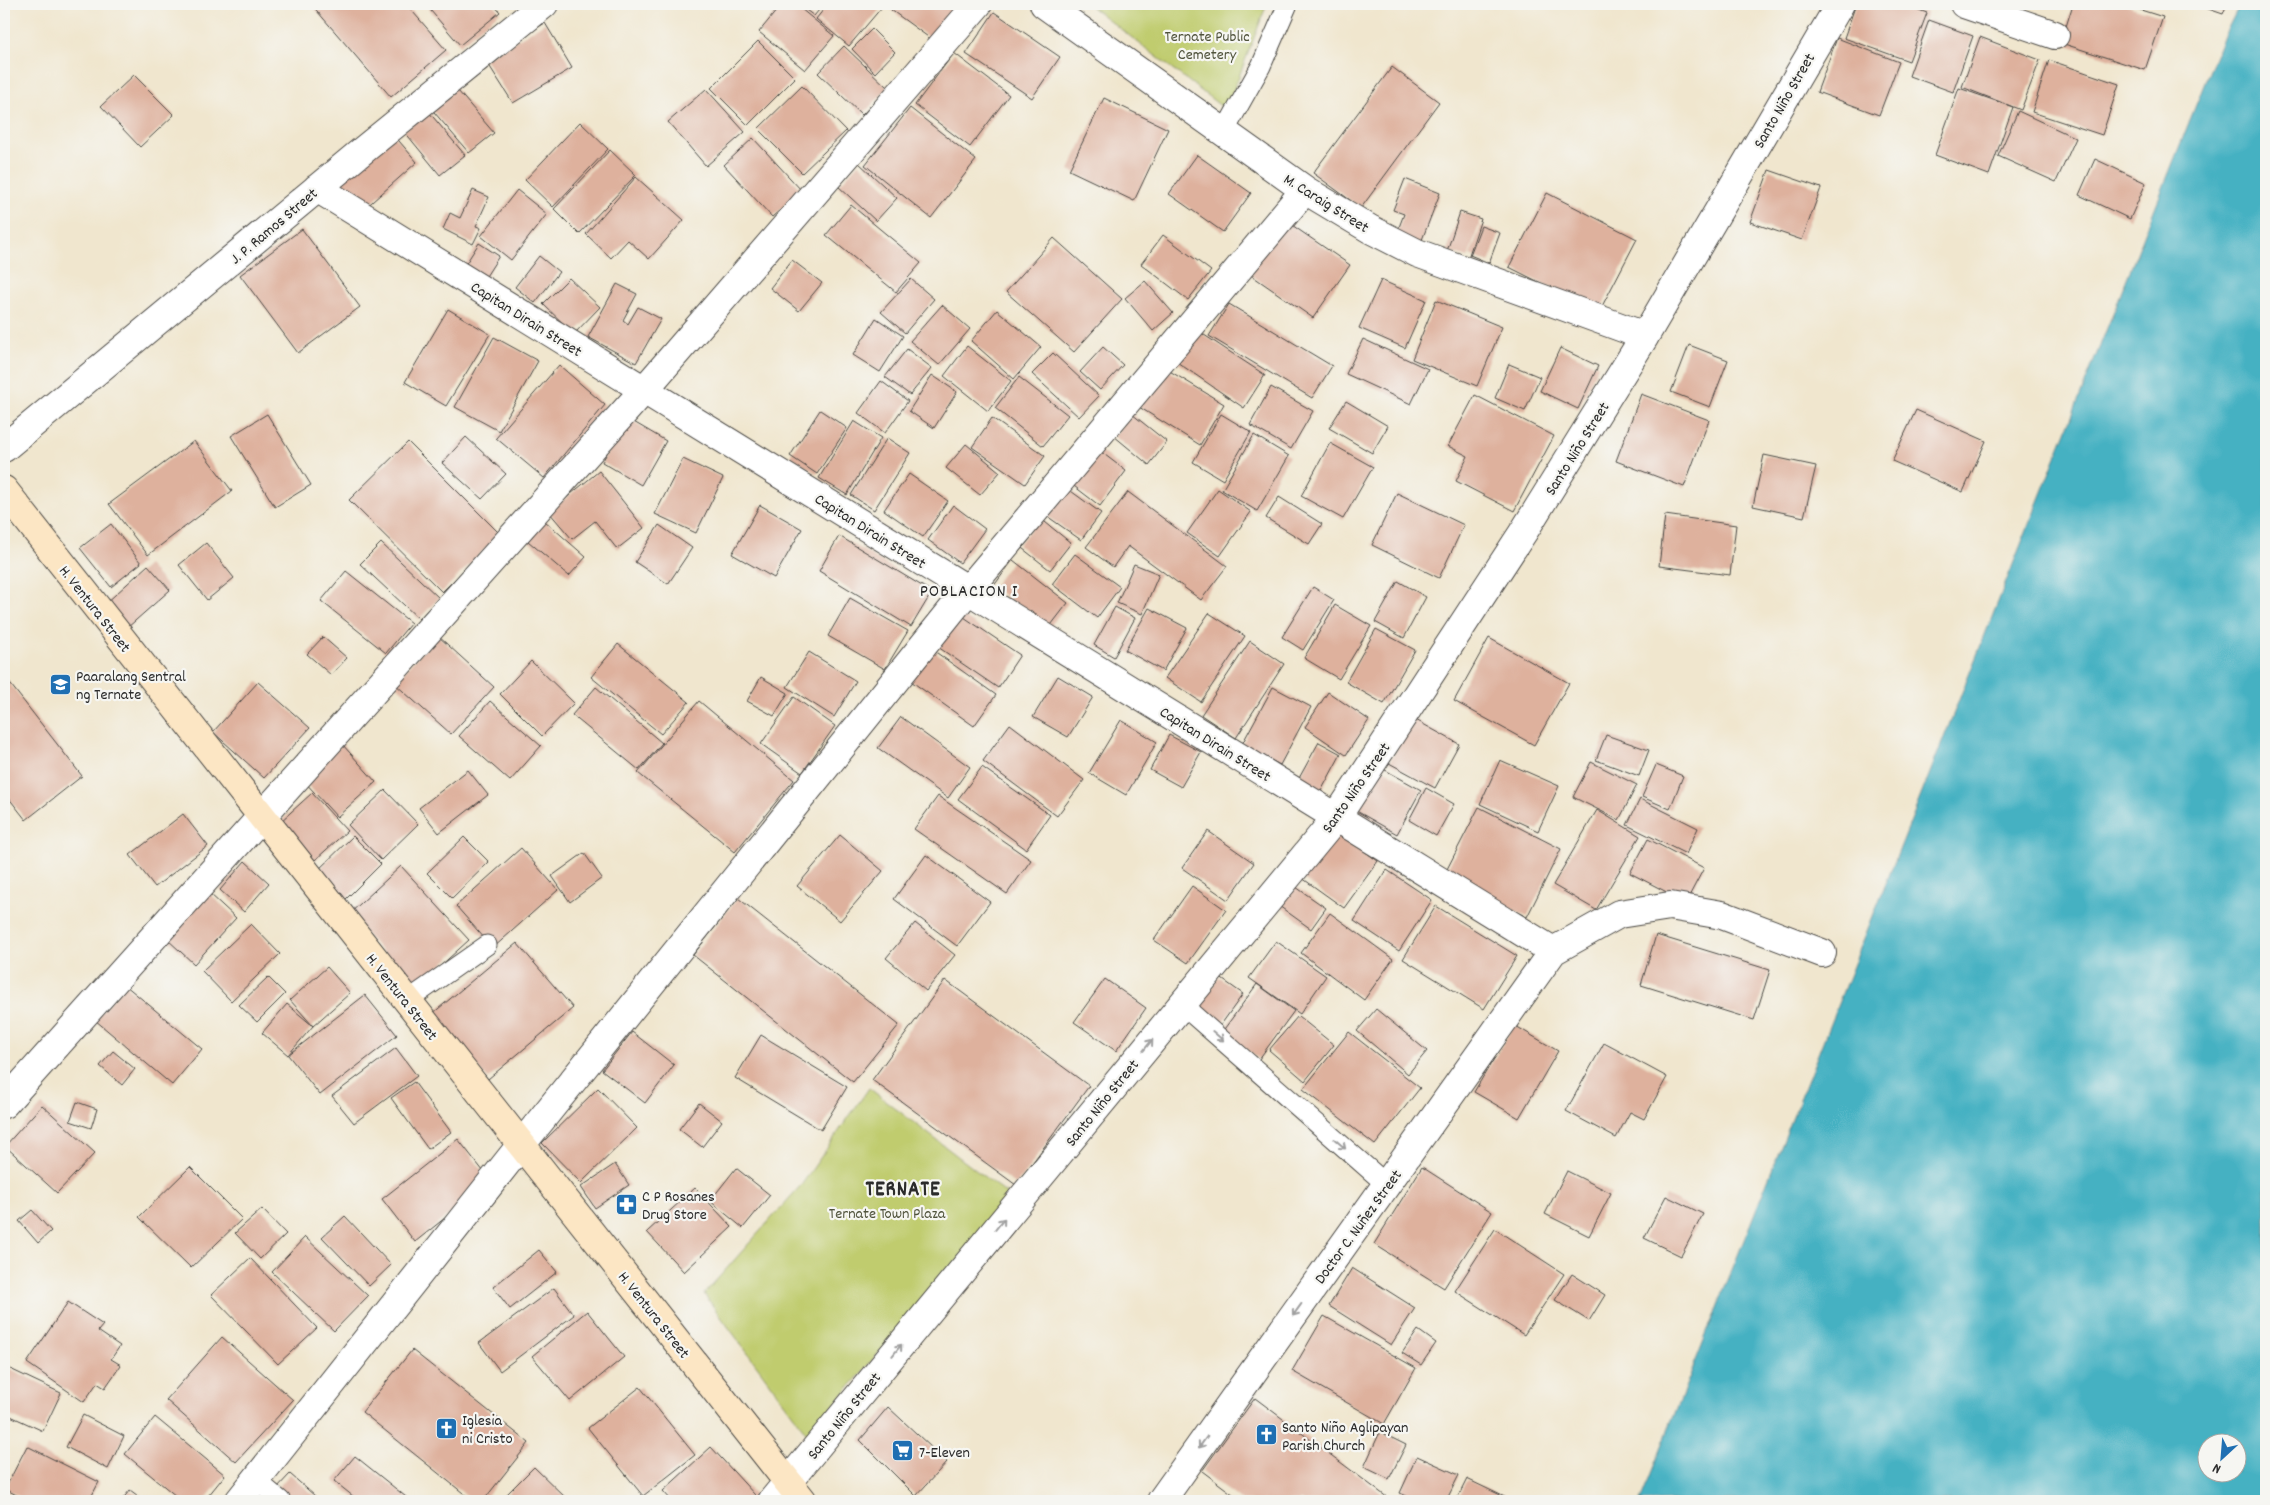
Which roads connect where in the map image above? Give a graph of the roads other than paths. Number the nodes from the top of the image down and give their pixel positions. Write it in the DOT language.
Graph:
graph roads {
  1 [pos="544,4"];
  2 [pos="978,4"];
  3 [pos="1044,4"];
  4 [pos="1288,4"];
  5 [pos="1840,4"];
  6 [pos="1964,4"];
  7 [pos="2055,35"];
  8 [pos="1224,132"];
  9 [pos="317,188"];
  10 [pos="1305,190"];
  11 [pos="1645,336"];
  12 [pos="644,390"];
  13 [pos="4,448"];
  14 [pos="4,490"];
  15 [pos="968,590"];
  16 [pos="262,817"];
  17 [pos="1336,818"];
  18 [pos="487,945"];
  19 [pos="1553,952"];
  20 [pos="1822,953"];
  21 [pos="407,1001"];
  22 [pos="1181,1004"];
  23 [pos="4,1104"];
  24 [pos="521,1145"];
  25 [pos="1387,1185"];
  26 [pos="256,1480"];
  27 [pos="788,1495"];
  28 [pos="239,1501"];
  29 [pos="281,1501"];
  30 [pos="1161,1501"];
  1 -- 9 [label="street, J. P. Ramos Street"];
  2 -- 12 [label="street"];
  3 -- 8 [label="street, M. Caraig Street"];
  4 -- 8 [label="lane"];
  5 -- 11 [label="street, Santo Niño Street"];
  6 -- 7 [label="street"];
  8 -- 10 [label="street, M. Caraig Street"];
  9 -- 12 [label="street, Capitan Dirain Street"];
  9 -- 13 [label="street, J. P. Ramos Street"];
  10 -- 11 [label="street, M. Caraig Street"];
  10 -- 15 [label="street"];
  11 -- 17 [label="street, Santo Niño Street"];
  12 -- 15 [label="street, Capitan Dirain Street"];
  12 -- 16 [label="street"];
  14 -- 16 [label="main road, H. Ventura Street"];
  15 -- 17 [label="street, Capitan Dirain Street"];
  15 -- 24 [label="street"];
  16 -- 21 [label="main road, H. Ventura Street"];
  16 -- 23 [label="street"];
  17 -- 19 [label="street, Capitan Dirain Street"];
  17 -- 22 [label="street, Santo Niño Street"];
  18 -- 21 [label="lane"];
  19 -- 20 [label="street"];
  19 -- 25 [label="street, Doctor C. Nuñez Street"];
  21 -- 24 [label="main road, H. Ventura Street"];
  22 -- 25 [label="lane, one-way"];
  27 -- 22 [label="street, Santo Niño Street, one-way"];
  24 -- 26 [label="street"];
  24 -- 27 [label="main road, H. Ventura Street"];
  25 -- 30 [label="street, Doctor C. Nuñez Street, one-way"];
  26 -- 28 [label="street"];
  26 -- 29 [label="lane"];
}
